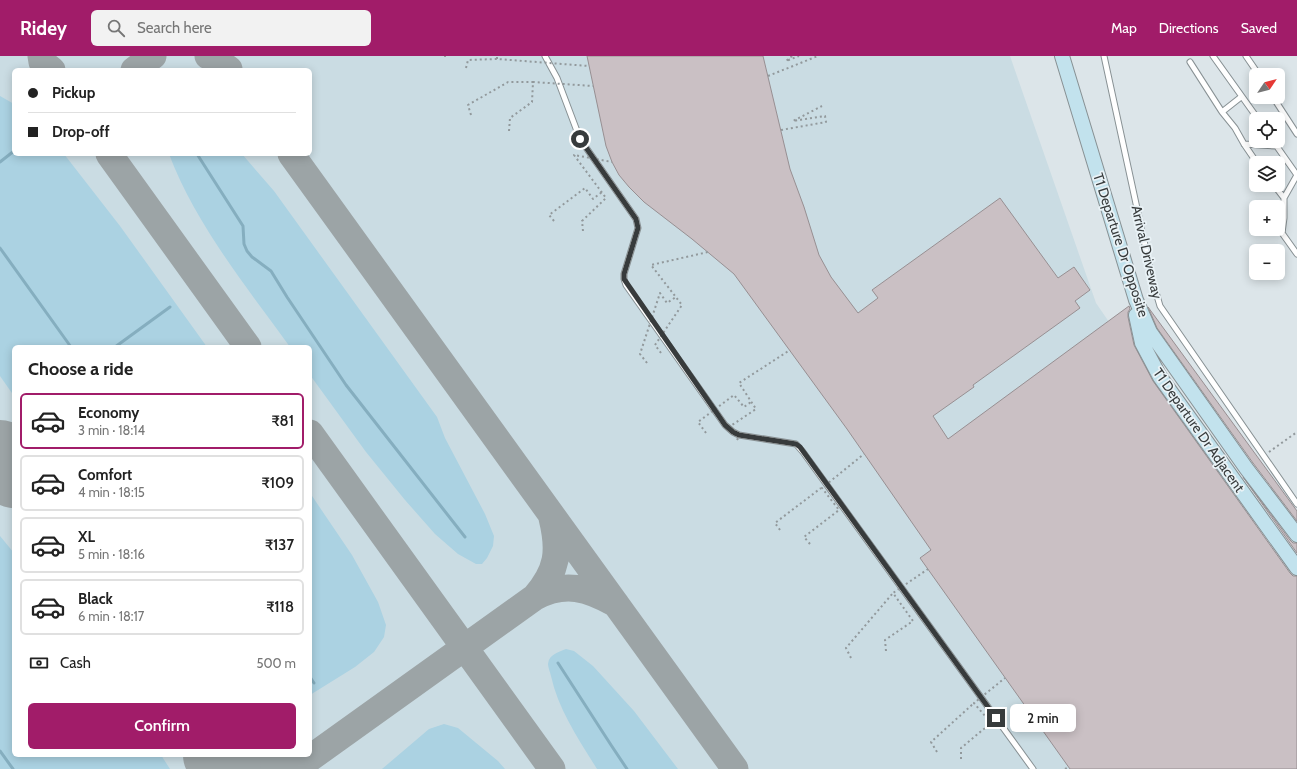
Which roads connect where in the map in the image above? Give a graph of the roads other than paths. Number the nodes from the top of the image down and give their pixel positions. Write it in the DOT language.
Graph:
graph roads {
  1 [pos="545,56"];
  2 [pos="1062,56"];
  3 [pos="1104,56"];
  4 [pos="1213,56"];
  5 [pos="1246,56"];
  6 [pos="1190,62"];
  7 [pos="1254,68"];
  8 [pos="1241,97"];
  9 [pos="1278,104"];
  10 [pos="1222,112"];
  11 [pos="1253,112"];
  12 [pos="1297,134"];
  13 [pos="1244,144"];
  14 [pos="1249,144"];
  15 [pos="1278,148"];
  16 [pos="1252,156"];
  17 [pos="1297,175"];
  18 [pos="1279,192"];
  19 [pos="1284,198"];
  20 [pos="1297,254"];
  21 [pos="1130,279"];
  22 [pos="1297,504"];
  23 [pos="1297,535"];
  24 [pos="1297,568"];
  25 [pos="1033,769"];
  1 -- 25 [label="lane"];
  2 -- 21 [label="street, T1 Departure Dr Opposite"];
  3 -- 22 [label="lane, Arrival Driveway"];
  4 -- 8 [label="lane"];
  5 -- 7 [label="lane"];
  6 -- 10 [label="lane"];
  8 -- 10 [label="lane"];
  8 -- 11 [label="lane"];
  9 -- 12 [label="lane"];
  10 -- 13 [label="lane"];
  13 -- 14 [label="lane"];
  13 -- 16 [label="lane"];
  15 -- 17 [label="lane"];
  17 -- 19 [label="lane"];
  18 -- 19 [label="lane"];
  19 -- 20 [label="lane"];
  21 -- 23 [label="street, T1 Departure Dr Opposite"];
  21 -- 24 [label="street, T1 Departure Dr Adjacent"];
}
